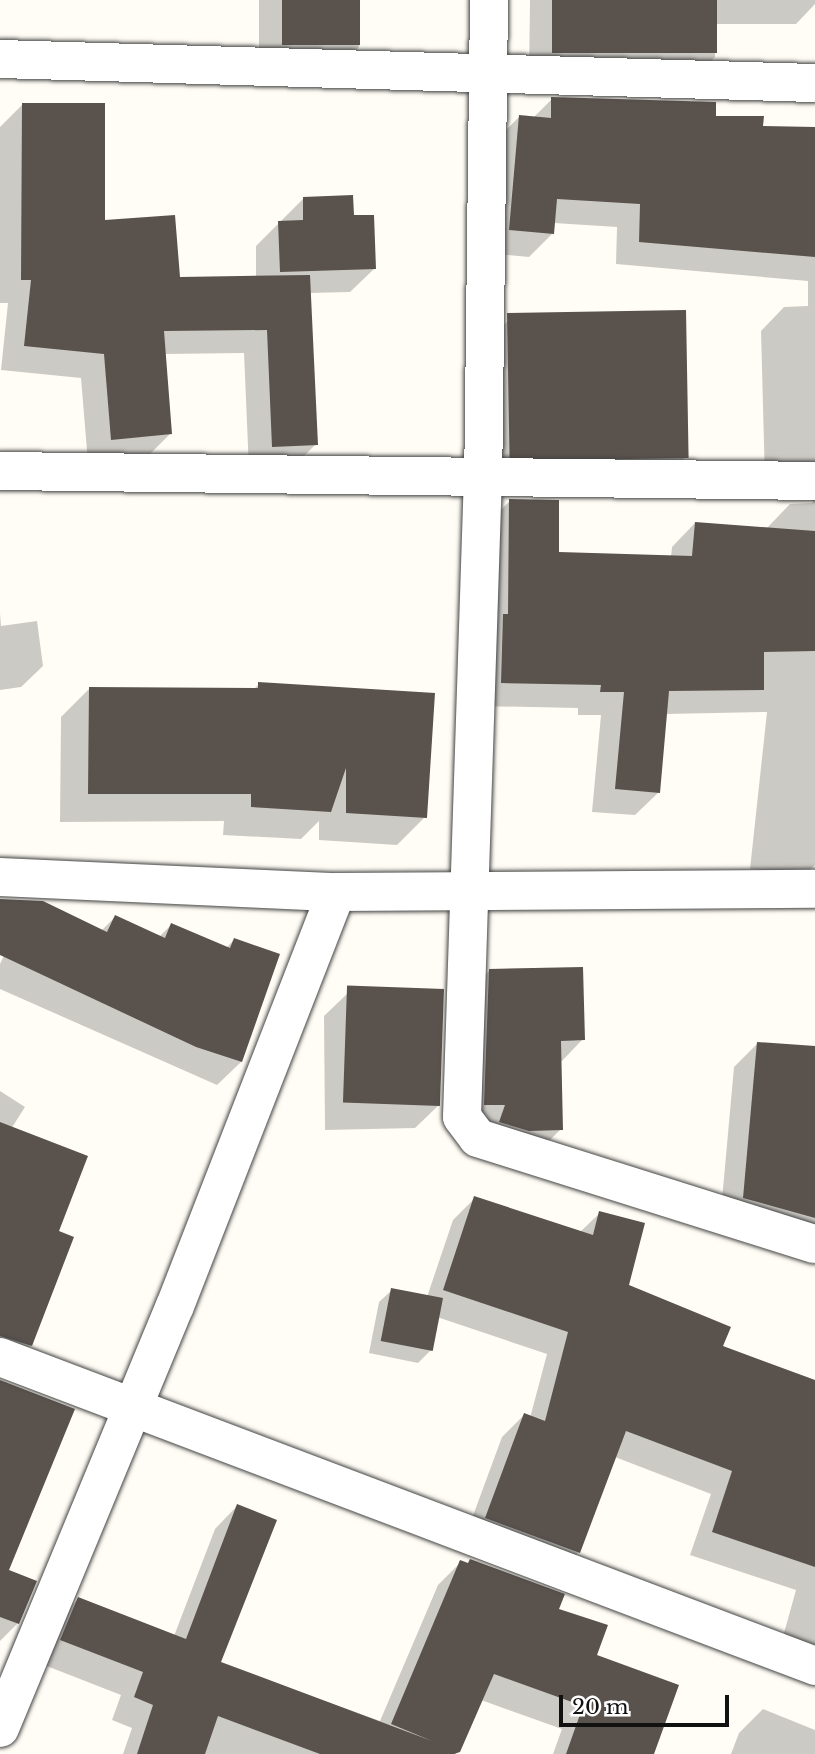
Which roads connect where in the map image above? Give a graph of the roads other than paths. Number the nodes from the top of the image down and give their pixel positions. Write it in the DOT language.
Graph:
graph roads {
  1 [pos="489,0"];
  2 [pos="0,59"];
  3 [pos="486,75"];
  4 [pos="815,83"];
  5 [pos="0,471"];
  6 [pos="483,474"];
  7 [pos="815,481"];
  8 [pos="0,877"];
  9 [pos="815,889"];
  10 [pos="468,891"];
  11 [pos="336,892"];
  12 [pos="815,1244"];
  13 [pos="0,1357"];
  14 [pos="132,1408"];
  15 [pos="815,1666"];
  16 [pos="0,1728"];
  1 -- 3 [label="street"];
  2 -- 3 [label="street"];
  3 -- 4 [label="street"];
  3 -- 6 [label="street"];
  5 -- 6 [label="street"];
  6 -- 7 [label="street"];
  6 -- 10 [label="street"];
  8 -- 11 [label="street"];
  9 -- 10 [label="street"];
  10 -- 11 [label="street"];
  10 -- 12 [label="street"];
  11 -- 14 [label="street"];
  13 -- 14 [label="street"];
  14 -- 15 [label="street"];
  14 -- 16 [label="street"];
}
